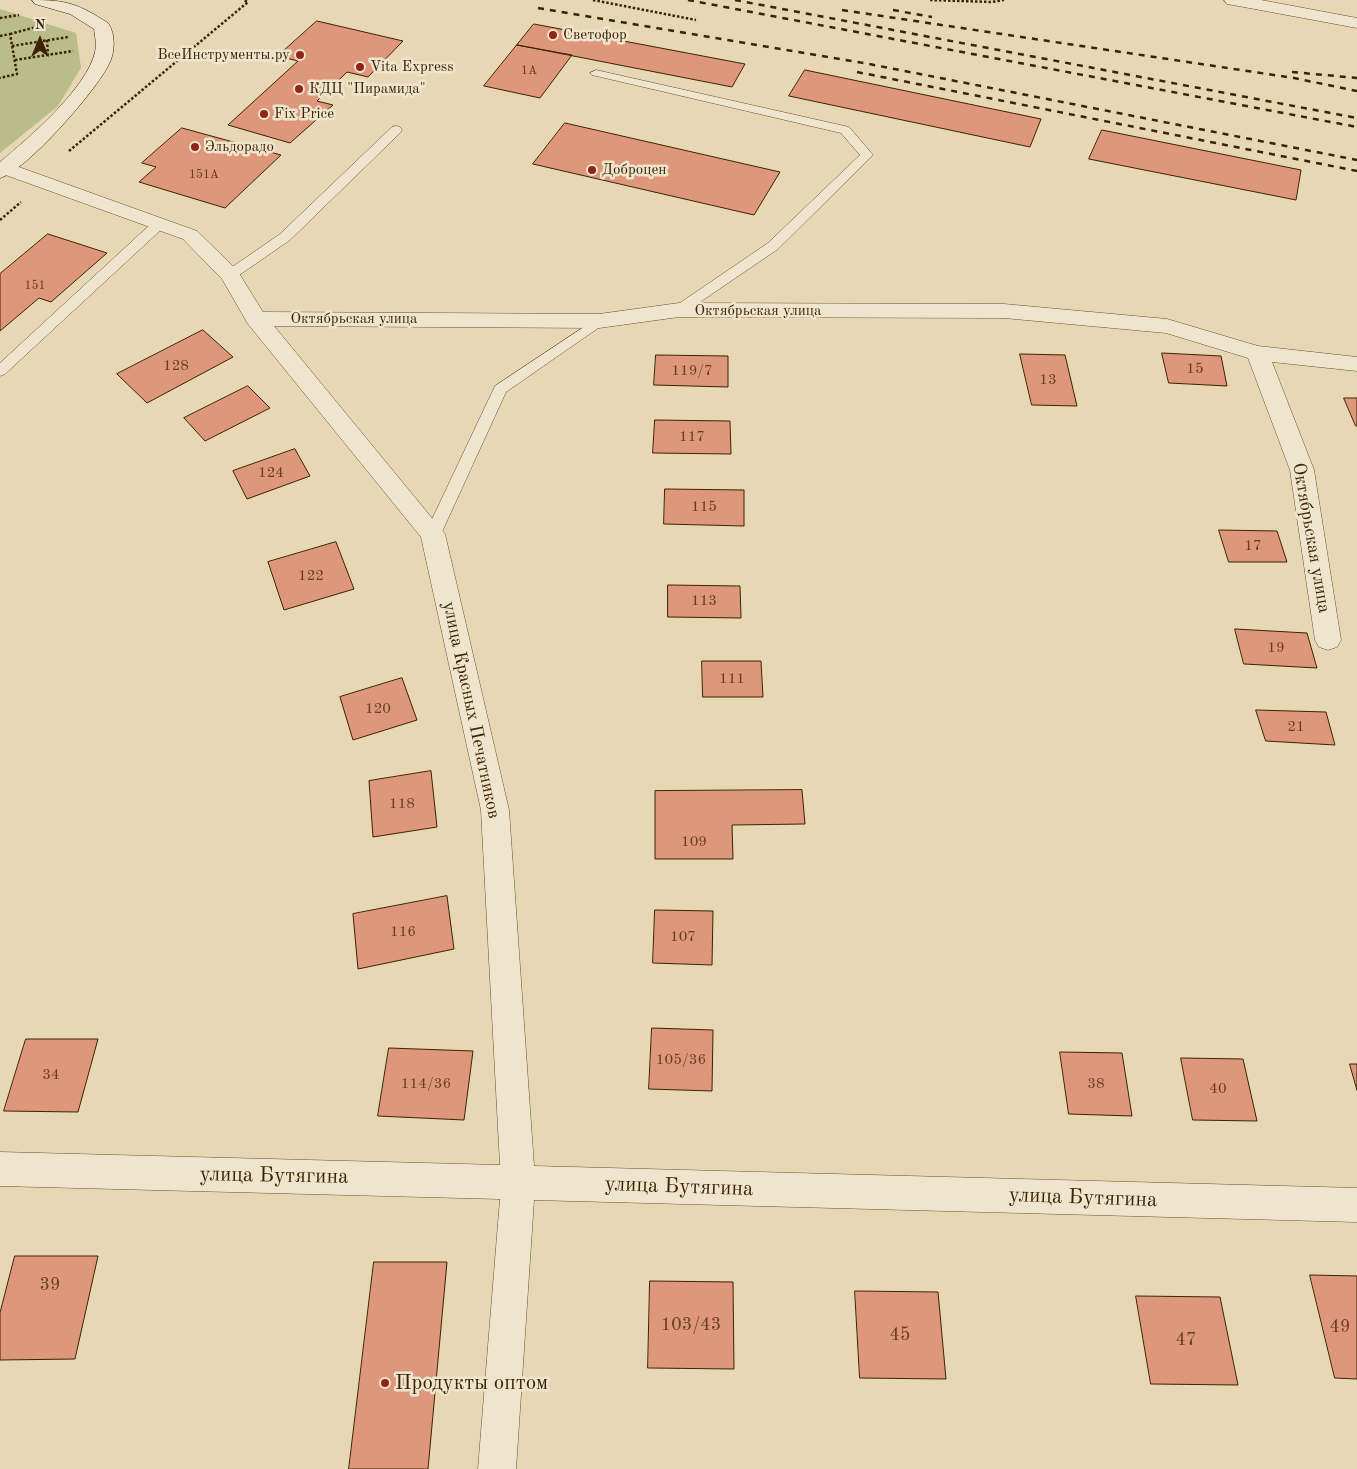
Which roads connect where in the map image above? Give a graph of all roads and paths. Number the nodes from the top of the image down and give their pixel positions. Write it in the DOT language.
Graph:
graph roads {
  1 [pos="41,0"];
  2 [pos="243,0"];
  3 [pos="593,0"];
  4 [pos="930,0"];
  5 [pos="1004,0"];
  6 [pos="1233,0"];
  7 [pos="696,20"];
  8 [pos="1357,23"];
  9 [pos="0,36"];
  10 [pos="103,39"];
  11 [pos="47,40"];
  12 [pos="12,46"];
  13 [pos="48,55"];
  14 [pos="15,60"];
  15 [pos="596,73"];
  16 [pos="0,78"];
  17 [pos="396,130"];
  18 [pos="2,170"];
  19 [pos="35,179"];
  20 [pos="159,224"];
  21 [pos="230,275"];
  22 [pos="679,310"];
  23 [pos="256,319"];
  24 [pos="599,321"];
  25 [pos="1257,353"];
  26 [pos="1357,364"];
  27 [pos="0,371"];
  28 [pos="433,534"];
  29 [pos="1328,640"];
  30 [pos="0,1169"];
  31 [pos="518,1182"];
  32 [pos="1357,1205"];
  33 [pos="497,1469"];
  1 -- 10 [label="street"];
  2 -- 19 [label="path"];
  3 -- 7 [label="path"];
  4 -- 5 [label="path"];
  6 -- 8 [label="street"];
  9 -- 12 [label="path"];
  10 -- 11 [label="path"];
  10 -- 13 [label="path"];
  10 -- 18 [label="street"];
  11 -- 12 [label="path"];
  11 -- 13 [label="path"];
  12 -- 14 [label="path"];
  13 -- 14 [label="path"];
  14 -- 16 [label="path"];
  15 -- 22 [label="lane"];
  17 -- 21 [label="lane"];
  18 -- 19 [label="street, улица Красных Печатников"];
  19 -- 20 [label="street, улица Красных Печатников"];
  20 -- 21 [label="street, улица Красных Печатников"];
  20 -- 27 [label="lane"];
  21 -- 23 [label="street, улица Красных Печатников"];
  22 -- 24 [label="street, Октябрьская улица"];
  22 -- 25 [label="street, Октябрьская улица"];
  23 -- 24 [label="street, Октябрьская улица"];
  23 -- 28 [label="street, улица Красных Печатников"];
  24 -- 28 [label="lane"];
  25 -- 26 [label="street, Октябрьская улица"];
  25 -- 29 [label="street, Октябрьская улица"];
  28 -- 31 [label="street, улица Красных Печатников"];
  30 -- 31 [label="street, улица Бутягина"];
  31 -- 32 [label="street, улица Бутягина"];
  31 -- 33 [label="street, улица Красных Печатников"];
}
